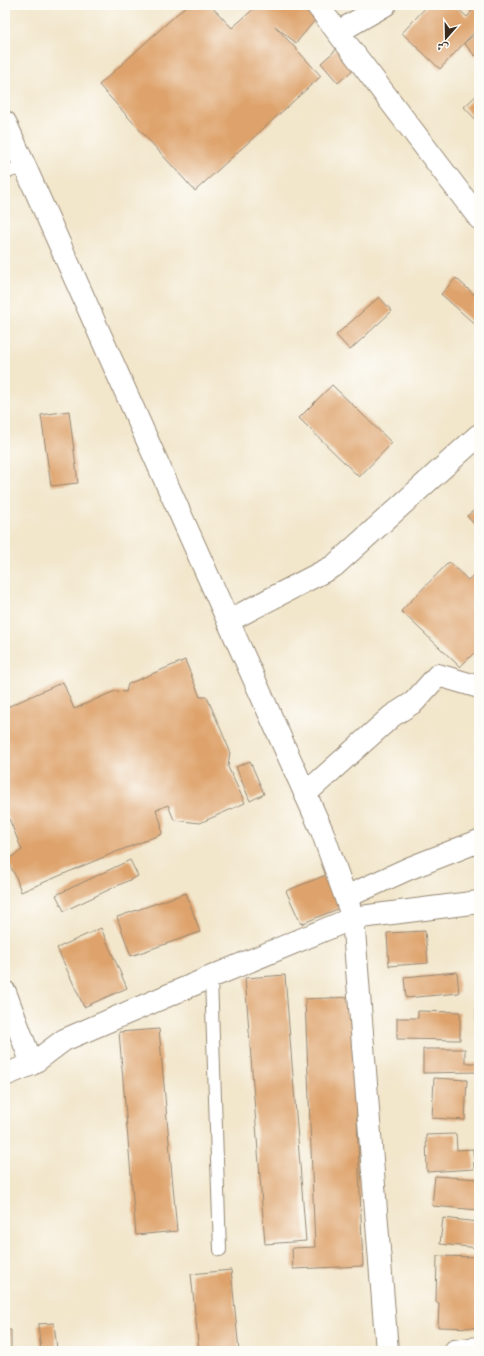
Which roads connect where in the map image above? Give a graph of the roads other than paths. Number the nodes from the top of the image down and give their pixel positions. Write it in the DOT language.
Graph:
graph roads {
  1 [pos="317,5"];
  2 [pos="385,5"];
  3 [pos="338,32"];
  4 [pos="5,122"];
  5 [pos="14,169"];
  6 [pos="479,218"];
  7 [pos="479,435"];
  8 [pos="228,621"];
  9 [pos="479,687"];
  10 [pos="306,794"];
  11 [pos="479,841"];
  12 [pos="346,897"];
  13 [pos="479,902"];
  14 [pos="353,918"];
  15 [pos="210,977"];
  16 [pos="5,992"];
  17 [pos="32,1064"];
  18 [pos="5,1075"];
  19 [pos="220,1250"];
  20 [pos="479,1348"];
  21 [pos="387,1351"];
  22 [pos="455,1351"];
  1 -- 3 [label="street"];
  2 -- 3 [label="street"];
  3 -- 6 [label="street"];
  4 -- 5 [label="street"];
  5 -- 8 [label="street"];
  7 -- 8 [label="street"];
  8 -- 10 [label="street"];
  9 -- 10 [label="street"];
  10 -- 12 [label="street"];
  11 -- 12 [label="street"];
  12 -- 14 [label="street"];
  13 -- 14 [label="street"];
  14 -- 15 [label="street"];
  14 -- 21 [label="street"];
  15 -- 17 [label="street"];
  15 -- 19 [label="lane"];
  16 -- 17 [label="street"];
  17 -- 18 [label="street"];
  20 -- 22 [label="street"];
}
